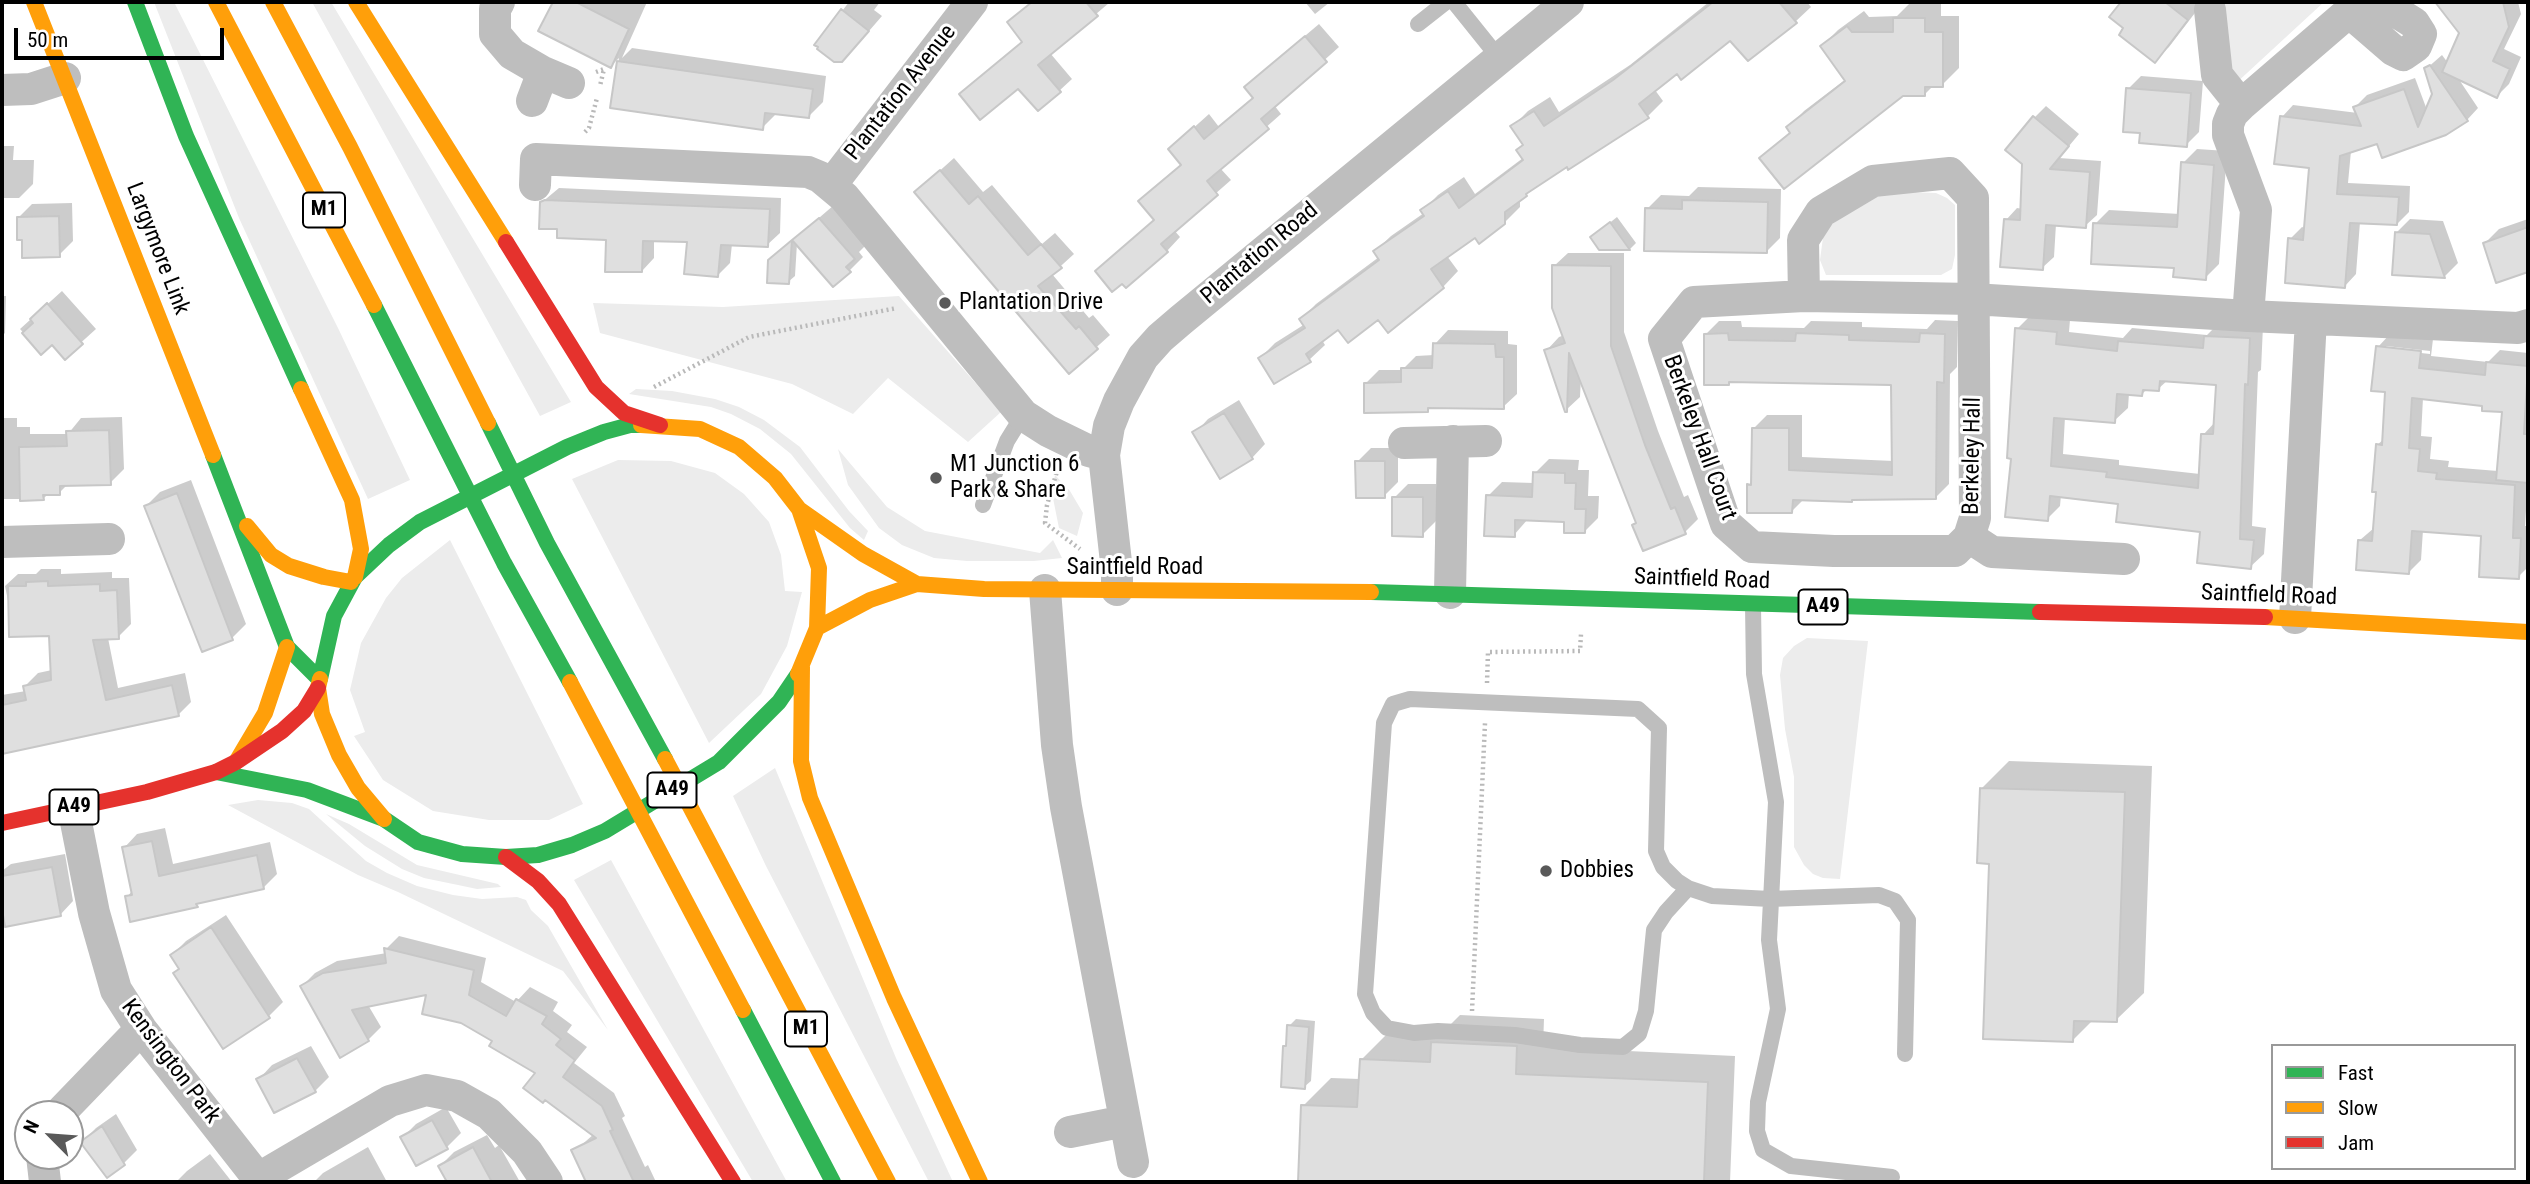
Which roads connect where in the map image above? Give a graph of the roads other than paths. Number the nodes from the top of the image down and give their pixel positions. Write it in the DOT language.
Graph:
graph roads {
  1 [pos="34,2"];
  2 [pos="135,2"];
  3 [pos="216,2"];
  4 [pos="273,2"];
  5 [pos="356,2"];
  6 [pos="499,2"];
  7 [pos="972,2"];
  8 [pos="1446,2"];
  9 [pos="1454,2"];
  10 [pos="1568,2"];
  11 [pos="2379,2"];
  12 [pos="2352,7"];
  13 [pos="2210,10"];
  14 [pos="1418,24"];
  15 [pos="1499,58"];
  16 [pos="65,78"];
  17 [pos="2,90"];
  18 [pos="532,101"];
  19 [pos="2241,105"];
  20 [pos="535,185"];
  21 [pos="831,185"];
  22 [pos="1804,296"];
  23 [pos="1973,299"];
  24 [pos="2248,316"];
  25 [pos="2311,319"];
  26 [pos="2528,326"];
  27 [pos="1023,415"];
  28 [pos="660,425"];
  29 [pos="1486,441"];
  30 [pos="1453,442"];
  31 [pos="1404,443"];
  32 [pos="1104,455"];
  33 [pos="984,505"];
  34 [pos="799,509"];
  35 [pos="237,514"];
  36 [pos="1969,537"];
  37 [pos="109,539"];
  38 [pos="2,542"];
  39 [pos="2124,559"];
  40 [pos="353,579"];
  41 [pos="917,584"];
  42 [pos="1045,590"];
  43 [pos="1117,590"];
  44 [pos="1450,593"];
  45 [pos="1753,605"];
  46 [pos="2295,618"];
  47 [pos="817,628"];
  48 [pos="2528,632"];
  49 [pos="287,647"];
  50 [pos="802,667"];
  51 [pos="319,683"];
  52 [pos="236,762"];
  53 [pos="216,772"];
  54 [pos="74,807"];
  55 [pos="384,820"];
  56 [pos="2,823"];
  57 [pos="506,857"];
  58 [pos="1688,888"];
  59 [pos="1770,899"];
  60 [pos="141,1029"];
  61 [pos="1905,1054"];
  62 [pos="73,1100"];
  63 [pos="1125,1121"];
  64 [pos="1070,1132"];
  65 [pos="1133,1162"];
  66 [pos="1892,1177"];
  67 [pos="260,1180"];
  68 [pos="547,1182"];
  69 [pos="733,1182"];
  70 [pos="833,1182"];
  71 [pos="888,1182"];
  72 [pos="980,1182"];
  1 -- 16 [label="main road, Largymore Link"];
  2 -- 40 [label="main road"];
  3 -- 70 [label="main road, M1"];
  4 -- 71 [label="main road, M1"];
  5 -- 28 [label="main road"];
  6 -- 18 [label="street"];
  7 -- 21 [label="street, Plantation Avenue"];
  8 -- 14 [label="lane"];
  9 -- 15 [label="lane"];
  10 -- 15 [label="street, Plantation Road"];
  11 -- 12 [label="street"];
  12 -- 19 [label="street"];
  13 -- 19 [label="street"];
  15 -- 32 [label="street, Plantation Road"];
  16 -- 17 [label="street"];
  16 -- 35 [label="main road, Largymore Link"];
  19 -- 24 [label="street"];
  20 -- 21 [label="street"];
  21 -- 27 [label="street"];
  22 -- 23 [label="street, Berkeley Hall Court"];
  22 -- 23 [label="street, Berkeley Hall"];
  22 -- 36 [label="street, Berkeley Hall Court"];
  23 -- 24 [label="street"];
  23 -- 36 [label="street, Berkeley Hall"];
  24 -- 25 [label="street"];
  25 -- 26 [label="street"];
  25 -- 46 [label="street"];
  27 -- 32 [label="street"];
  27 -- 33 [label="lane"];
  28 -- 34 [label="main road, A49"];
  28 -- 40 [label="main road, A49"];
  29 -- 30 [label="street"];
  30 -- 31 [label="street"];
  30 -- 44 [label="street"];
  32 -- 43 [label="street, Plantation Road"];
  34 -- 41 [label="main road, Saintfield Road / A49"];
  34 -- 47 [label="main road, A49"];
  35 -- 40 [label="main road, Largymore Link"];
  35 -- 49 [label="main road, Largymore Link"];
  36 -- 39 [label="street, Berkeley Hall"];
  37 -- 38 [label="street"];
  40 -- 51 [label="main road, A49"];
  41 -- 42 [label="main road, Saintfield Road / A49"];
  41 -- 47 [label="main road, Saintfield Road / A49"];
  42 -- 43 [label="main road, Saintfield Road / A49"];
  42 -- 63 [label="street"];
  43 -- 44 [label="main road, Saintfield Road / A49"];
  44 -- 45 [label="main road, Saintfield Road / A49"];
  45 -- 46 [label="main road, Saintfield Road / A49"];
  45 -- 59 [label="lane"];
  46 -- 48 [label="main road, Saintfield Road / A49"];
  47 -- 50 [label="main road, A49"];
  49 -- 51 [label="main road, Largymore Link"];
  49 -- 52 [label="main road"];
  50 -- 57 [label="main road, A49"];
  50 -- 72 [label="main road"];
  51 -- 52 [label="main road, A49"];
  51 -- 55 [label="main road, A49"];
  52 -- 53 [label="main road, A49"];
  53 -- 54 [label="main road, A49"];
  53 -- 55 [label="main road, A49"];
  54 -- 56 [label="main road, A49"];
  54 -- 60 [label="street, Kensington Park"];
  55 -- 57 [label="main road, A49"];
  57 -- 69 [label="main road"];
  58 -- 58 [label="lane"];
  58 -- 59 [label="lane"];
  59 -- 61 [label="lane"];
  59 -- 66 [label="lane"];
  60 -- 62 [label="street"];
  60 -- 67 [label="street, Kensington Park"];
  63 -- 64 [label="street"];
  63 -- 65 [label="street"];
  67 -- 68 [label="street"];
}
